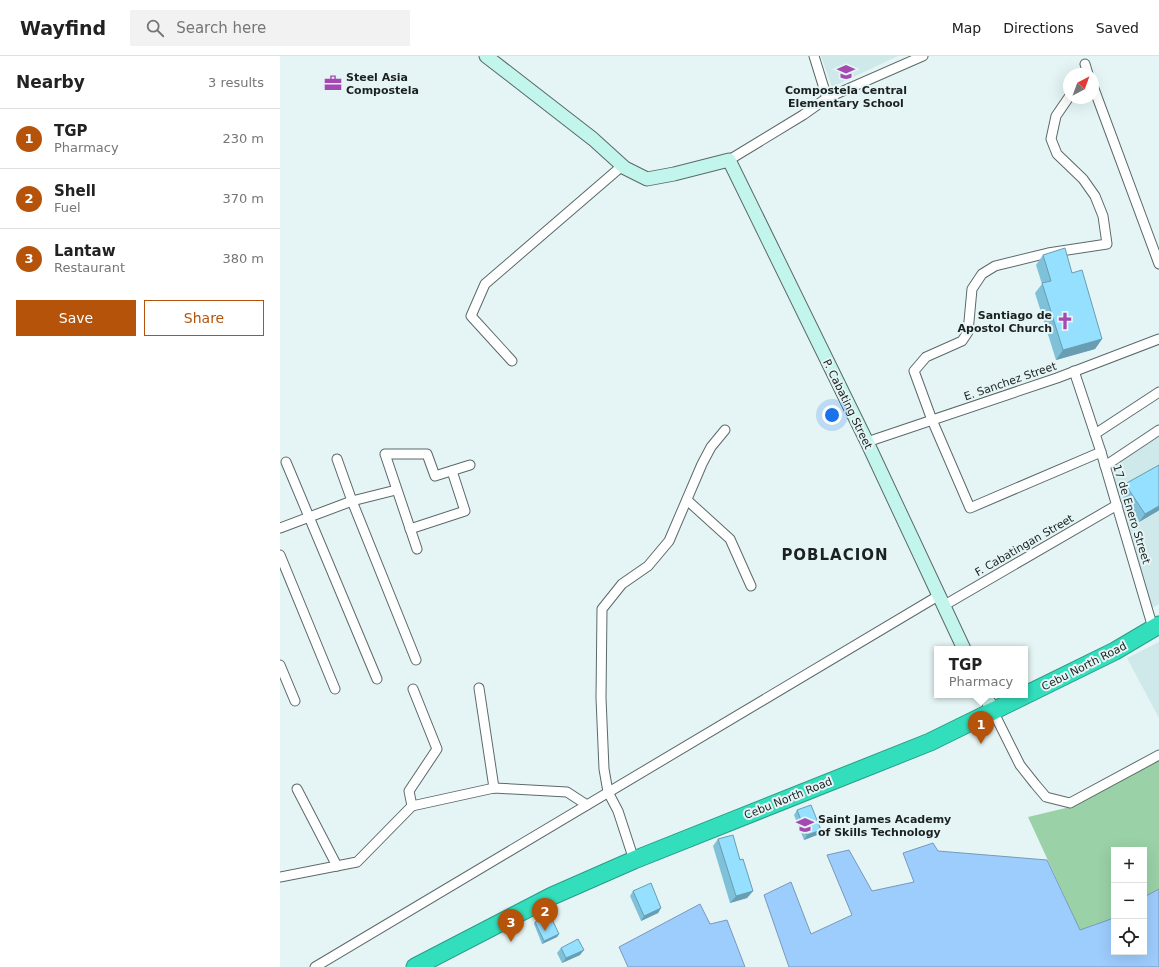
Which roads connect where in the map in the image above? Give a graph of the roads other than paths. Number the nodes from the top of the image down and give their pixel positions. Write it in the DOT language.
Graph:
graph roads {
  1 [pos="486,56"];
  2 [pos="814,56"];
  3 [pos="923,56"];
  4 [pos="1084,64"];
  5 [pos="1086,68"];
  6 [pos="827,98"];
  7 [pos="1064,104"];
  8 [pos="1099,104"];
  9 [pos="729,160"];
  10 [pos="622,166"];
  11 [pos="1159,264"];
  12 [pos="1159,339"];
  13 [pos="512,361"];
  14 [pos="1074,371"];
  15 [pos="1159,392"];
  16 [pos="932,420"];
  17 [pos="725,430"];
  18 [pos="1159,430"];
  19 [pos="1095,434"];
  20 [pos="867,442"];
  21 [pos="1101,452"];
  22 [pos="337,459"];
  23 [pos="286,462"];
  24 [pos="470,465"];
  25 [pos="1104,466"];
  26 [pos="452,471"];
  27 [pos="396,490"];
  28 [pos="352,500"];
  29 [pos="686,500"];
  30 [pos="1117,505"];
  31 [pos="310,517"];
  32 [pos="280,528"];
  33 [pos="410,529"];
  34 [pos="417,549"];
  35 [pos="280,555"];
  36 [pos="751,586"];
  37 [pos="941,601"];
  38 [pos="1156,627"];
  39 [pos="963,646"];
  40 [pos="416,660"];
  41 [pos="280,665"];
  42 [pos="377,679"];
  43 [pos="479,688"];
  44 [pos="335,689"];
  45 [pos="413,689"];
  46 [pos="1028,694"];
  47 [pos="986,698"];
  48 [pos="1019,698"];
  49 [pos="295,702"];
  50 [pos="993,711"];
  51 [pos="1159,755"];
  52 [pos="494,788"];
  53 [pos="297,789"];
  54 [pos="608,792"];
  55 [pos="587,805"];
  56 [pos="412,806"];
  57 [pos="634,860"];
  58 [pos="337,866"];
  59 [pos="280,877"];
  60 [pos="315,967"];
  61 [pos="415,967"];
  1 -- 10 [label="street"];
  2 -- 6 [label="street"];
  3 -- 6 [label="street"];
  4 -- 5 [label="street"];
  6 -- 9 [label="street"];
  7 -- 16 [label="street"];
  8 -- 11 [label="street"];
  9 -- 10 [label="street"];
  9 -- 20 [label="street, P. Cabating Street"];
  10 -- 13 [label="street"];
  12 -- 14 [label="street, E. Sanchez Street"];
  14 -- 16 [label="street, E. Sanchez Street"];
  14 -- 19 [label="street, 17 de Enero Street"];
  15 -- 19 [label="street"];
  16 -- 20 [label="street, E. Sanchez Street"];
  16 -- 21 [label="street"];
  17 -- 29 [label="street"];
  18 -- 25 [label="street"];
  19 -- 21 [label="street, 17 de Enero Street"];
  20 -- 37 [label="street, P. Cabating Street"];
  21 -- 25 [label="street, 17 de Enero Street"];
  22 -- 28 [label="street"];
  23 -- 31 [label="street"];
  24 -- 26 [label="street"];
  25 -- 30 [label="street, 17 de Enero Street"];
  26 -- 27 [label="street"];
  26 -- 33 [label="street"];
  27 -- 28 [label="street"];
  27 -- 33 [label="street"];
  28 -- 31 [label="street"];
  28 -- 40 [label="street"];
  29 -- 36 [label="street"];
  29 -- 54 [label="street"];
  30 -- 37 [label="street, F. Cabatingan Street"];
  30 -- 38 [label="street, 17 de Enero Street"];
  31 -- 32 [label="street"];
  31 -- 42 [label="street"];
  33 -- 34 [label="street"];
  35 -- 44 [label="street"];
  37 -- 39 [label="street, P. Cabating Street"];
  37 -- 54 [label="street, F. Cabatingan Street"];
  38 -- 46 [label="highway, Cebu North Road"];
  41 -- 49 [label="street"];
  43 -- 52 [label="street"];
  45 -- 56 [label="street"];
  47 -- 50 [label="street"];
  48 -- 50 [label="highway, Cebu North Road"];
  50 -- 51 [label="street"];
  50 -- 57 [label="highway, Cebu North Road"];
  52 -- 55 [label="street"];
  52 -- 56 [label="street"];
  53 -- 58 [label="street"];
  54 -- 55 [label="street, F. Cabatingan Street"];
  54 -- 57 [label="street"];
  55 -- 60 [label="street, F. Cabatingan Street"];
  56 -- 58 [label="street"];
  57 -- 61 [label="highway, Cebu North Road"];
  58 -- 59 [label="street"];
}
